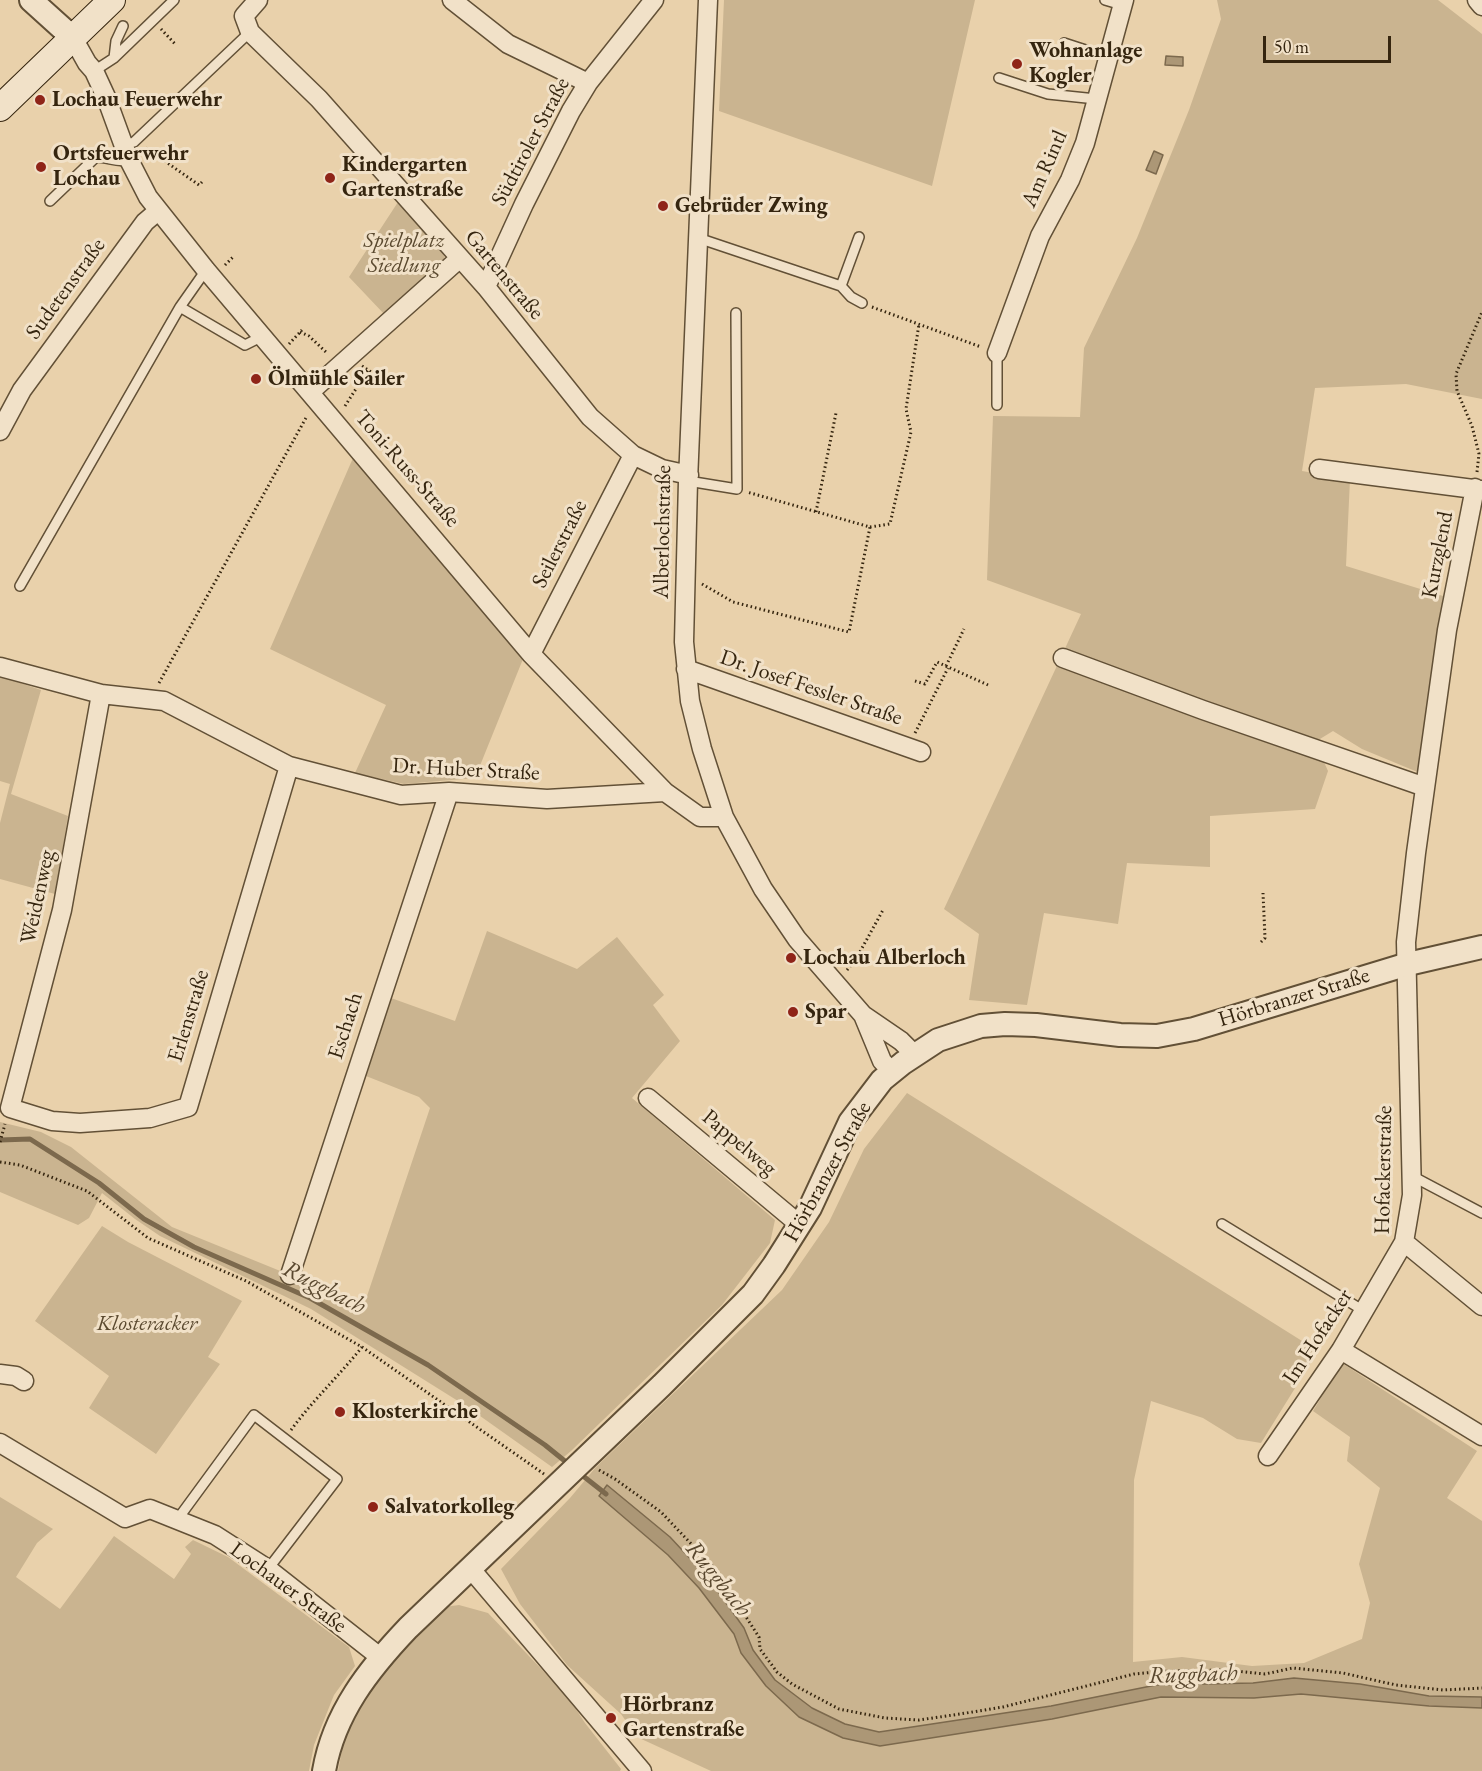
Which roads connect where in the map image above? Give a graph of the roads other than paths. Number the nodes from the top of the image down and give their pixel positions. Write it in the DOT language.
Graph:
graph roads {
  1 [pos="32,0"];
  2 [pos="112,0"];
  3 [pos="174,0"];
  4 [pos="258,0"];
  5 [pos="452,0"];
  6 [pos="654,0"];
  7 [pos="708,0"];
  8 [pos="1477,0"];
  9 [pos="1117,2"];
  10 [pos="1482,6"];
  11 [pos="123,26"];
  12 [pos="250,32"];
  13 [pos="73,38"];
  14 [pos="1064,43"];
  15 [pos="1107,57"];
  16 [pos="114,58"];
  17 [pos="94,71"];
  18 [pos="999,78"];
  19 [pos="588,83"];
  20 [pos="1096,99"];
  21 [pos="0,108"];
  22 [pos="129,149"];
  23 [pos="50,201"];
  24 [pos="158,212"];
  25 [pos="859,237"];
  26 [pos="698,238"];
  27 [pos="459,259"];
  28 [pos="213,270"];
  29 [pos="841,286"];
  30 [pos="486,287"];
  31 [pos="862,303"];
  32 [pos="180,307"];
  33 [pos="735,313"];
  34 [pos="262,336"];
  35 [pos="997,353"];
  36 [pos="310,401"];
  37 [pos="997,405"];
  38 [pos="0,431"];
  39 [pos="633,456"];
  40 [pos="1319,469"];
  41 [pos="688,478"];
  42 [pos="1479,489"];
  43 [pos="21,586"];
  44 [pos="531,654"];
  45 [pos="1063,658"];
  46 [pos="0,667"];
  47 [pos="686,669"];
  48 [pos="101,694"];
  49 [pos="915,750"];
  50 [pos="289,766"];
  51 [pos="1425,787"];
  52 [pos="449,792"];
  53 [pos="665,792"];
  54 [pos="724,817"];
  55 [pos="1482,947"];
  56 [pos="1408,964"];
  57 [pos="863,1014"];
  58 [pos="914,1054"];
  59 [pos="892,1072"];
  60 [pos="648,1098"];
  61 [pos="8,1112"];
  62 [pos="1412,1176"];
  63 [pos="1482,1213"];
  64 [pos="1222,1224"];
  65 [pos="800,1225"];
  66 [pos="1404,1242"];
  67 [pos="290,1275"];
  68 [pos="1482,1306"];
  69 [pos="1364,1311"];
  70 [pos="1341,1350"];
  71 [pos="0,1374"];
  72 [pos="24,1381"];
  73 [pos="1482,1436"];
  74 [pos="0,1443"];
  75 [pos="1268,1456"];
  76 [pos="177,1520"];
  77 [pos="470,1568"];
  78 [pos="268,1569"];
  79 [pos="380,1657"];
  80 [pos="324,1771"];
  81 [pos="642,1771"];
  1 -- 13 [label="street"];
  2 -- 13 [label="main road"];
  3 -- 16 [label="lane"];
  4 -- 12 [label="street"];
  5 -- 19 [label="street"];
  6 -- 19 [label="street, Südtiroler Straße"];
  7 -- 26 [label="street, Alberlochstraße"];
  8 -- 10 [label="street"];
  9 -- 15 [label="street, Am Rintl"];
  11 -- 16 [label="lane"];
  12 -- 22 [label="lane"];
  12 -- 27 [label="street, Gartenstraße"];
  13 -- 17 [label="street, Toni-Russ-Straße"];
  13 -- 21 [label="main road"];
  14 -- 15 [label="lane"];
  15 -- 20 [label="street, Am Rintl"];
  16 -- 17 [label="lane"];
  17 -- 22 [label="street, Toni-Russ-Straße"];
  18 -- 20 [label="lane"];
  19 -- 30 [label="street, Südtiroler Straße"];
  20 -- 35 [label="street, Am Rintl"];
  22 -- 23 [label="lane"];
  22 -- 24 [label="street, Toni-Russ-Straße"];
  24 -- 28 [label="street, Toni-Russ-Straße"];
  24 -- 38 [label="street, Sudetenstraße"];
  25 -- 29 [label="lane"];
  26 -- 29 [label="lane"];
  26 -- 41 [label="street, Alberlochstraße"];
  27 -- 30 [label="street, Gartenstraße"];
  27 -- 36 [label="street"];
  28 -- 32 [label="lane"];
  28 -- 34 [label="street, Toni-Russ-Straße"];
  29 -- 31 [label="lane"];
  30 -- 39 [label="street, Gartenstraße"];
  32 -- 34 [label="lane"];
  32 -- 43 [label="lane"];
  33 -- 41 [label="lane"];
  34 -- 36 [label="street, Toni-Russ-Straße"];
  35 -- 37 [label="lane"];
  36 -- 44 [label="street, Toni-Russ-Straße"];
  39 -- 41 [label="street, Gartenstraße"];
  39 -- 44 [label="street, Seilerstraße"];
  40 -- 42 [label="street, Kurzglend"];
  41 -- 47 [label="street, Alberlochstraße"];
  42 -- 51 [label="street, Kurzglend"];
  44 -- 53 [label="street, Toni-Russ-Straße"];
  45 -- 51 [label="street"];
  46 -- 48 [label="street, Dr. Huber Straße"];
  47 -- 49 [label="street, Dr. Josef Fessler Straße"];
  47 -- 54 [label="street, Alberlochstraße"];
  48 -- 50 [label="street, Dr. Huber Straße"];
  48 -- 61 [label="street, Weidenweg"];
  50 -- 52 [label="street, Dr. Huber Straße"];
  50 -- 61 [label="street, Erlenstraße"];
  51 -- 56 [label="street, Kurzglend"];
  52 -- 53 [label="street, Dr. Huber Straße"];
  52 -- 67 [label="street, Eschach"];
  53 -- 54 [label="street, Toni-Russ-Straße"];
  54 -- 57 [label="street, Alberlochstraße"];
  55 -- 56 [label="street, Hörbranzer Straße"];
  56 -- 58 [label="street, Hörbranzer Straße"];
  56 -- 62 [label="street, Hofackerstraße"];
  57 -- 58 [label="street, Alberlochstraße"];
  57 -- 59 [label="street, Alberlochstraße"];
  58 -- 59 [label="street, Hörbranzer Straße"];
  59 -- 65 [label="street, Hörbranzer Straße"];
  60 -- 65 [label="street, Pappelweg"];
  62 -- 63 [label="lane"];
  62 -- 66 [label="street, Hofackerstraße"];
  64 -- 69 [label="lane"];
  65 -- 77 [label="street, Hörbranzer Straße"];
  66 -- 68 [label="street, Hofackerstraße"];
  66 -- 69 [label="street, Im Hofacker"];
  69 -- 70 [label="street, Im Hofacker"];
  70 -- 73 [label="street"];
  70 -- 75 [label="street, Im Hofacker"];
  71 -- 72 [label="street"];
  74 -- 76 [label="street, Lochauer Straße"];
  76 -- 78 [label="street, Lochauer Straße"];
  76 -- 78 [label="lane"];
  77 -- 79 [label="street"];
  77 -- 81 [label="street"];
  78 -- 79 [label="street, Lochauer Straße"];
  79 -- 80 [label="street"];
}
